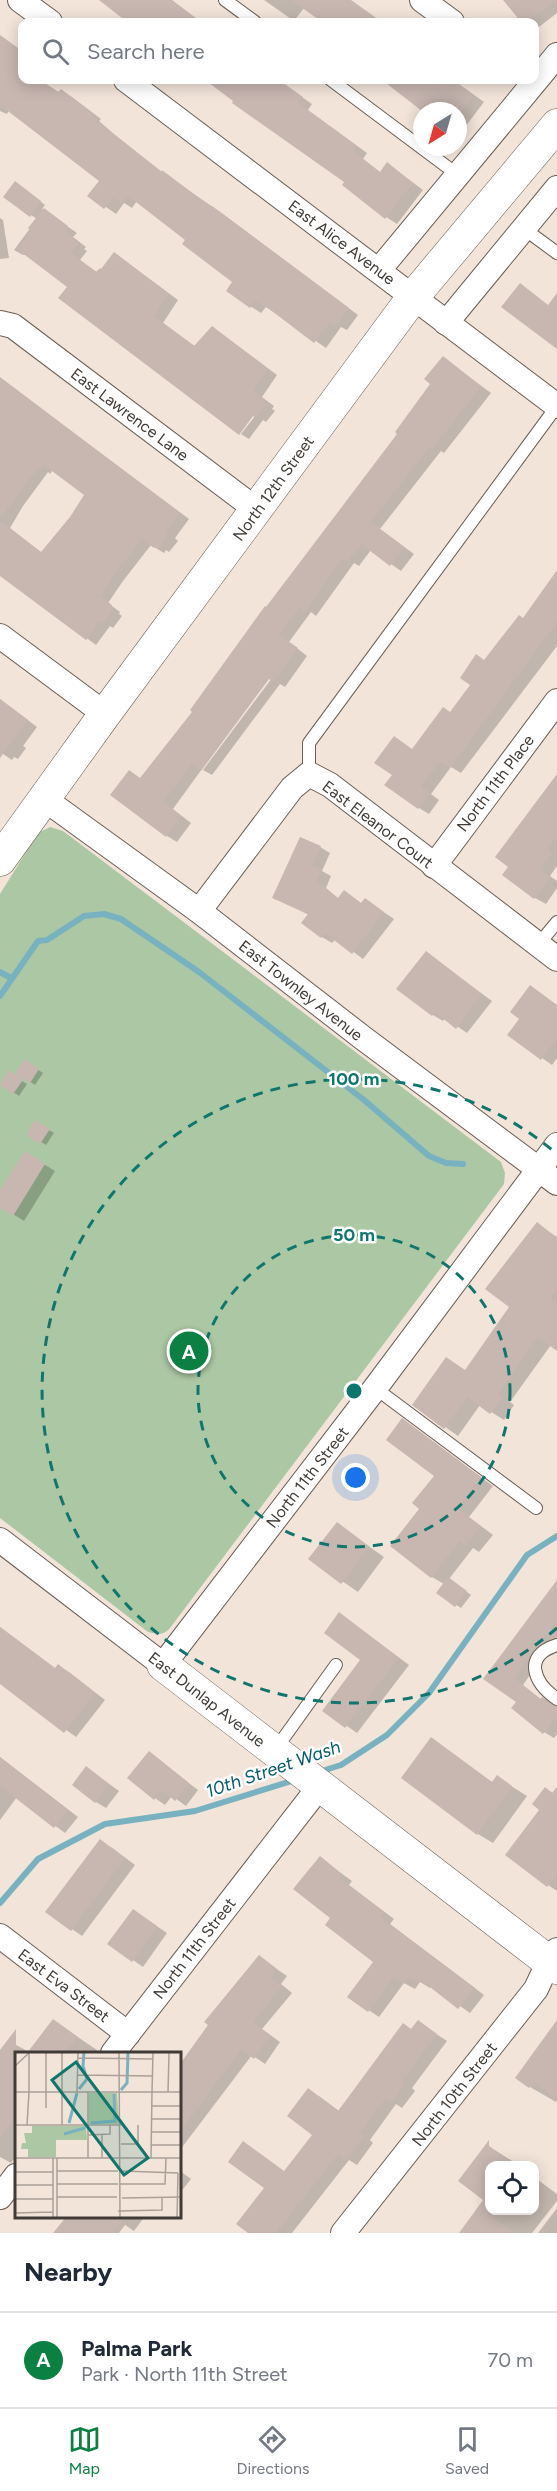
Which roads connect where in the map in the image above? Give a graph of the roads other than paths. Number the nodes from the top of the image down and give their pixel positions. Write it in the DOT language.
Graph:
graph roads {
  1 [pos="20,0"];
  2 [pos="225,0"];
  3 [pos="422,0"];
  4 [pos="45,18"];
  5 [pos="250,18"];
  6 [pos="447,18"];
  7 [pos="557,55"];
  8 [pos="539,73"];
  9 [pos="131,84"];
  10 [pos="336,84"];
  11 [pos="529,84"];
  12 [pos="557,125"];
  13 [pos="458,175"];
  14 [pos="557,188"];
  15 [pos="523,228"];
  16 [pos="557,252"];
  17 [pos="379,270"];
  18 [pos="413,297"];
  19 [pos="0,323"];
  20 [pos="446,323"];
  21 [pos="557,406"];
  22 [pos="257,510"];
  23 [pos="0,636"];
  24 [pos="557,701"];
  25 [pos="105,714"];
  26 [pos="309,774"];
  27 [pos="43,798"];
  28 [pos="0,860"];
  29 [pos="434,866"];
  30 [pos="199,911"];
  31 [pos="557,922"];
  32 [pos="548,952"];
  33 [pos="557,1145"];
  34 [pos="548,1176"];
  35 [pos="375,1388"];
  36 [pos="536,1508"];
  37 [pos="0,1540"];
  38 [pos="557,1645"];
  39 [pos="163,1665"];
  40 [pos="336,1665"];
  41 [pos="557,1699"];
  42 [pos="274,1751"];
  43 [pos="320,1786"];
  44 [pos="0,1936"];
  45 [pos="554,1960"];
  46 [pos="128,2034"];
  47 [pos="114,2052"];
  48 [pos="15,2177"];
  49 [pos="0,2197"];
  50 [pos="344,2233"];
  1 -- 4 [label="street"];
  2 -- 5 [label="lane"];
  3 -- 6 [label="street"];
  7 -- 8 [label="street"];
  9 -- 17 [label="street, East Alice Avenue"];
  10 -- 13 [label="lane"];
  11 -- 13 [label="street"];
  12 -- 18 [label="street, North 12th Street"];
  13 -- 17 [label="street"];
  14 -- 15 [label="street"];
  15 -- 16 [label="lane"];
  15 -- 20 [label="street"];
  17 -- 18 [label="street, East Alice Avenue"];
  18 -- 20 [label="street, East Alice Avenue"];
  18 -- 22 [label="street, North 12th Street"];
  19 -- 22 [label="street, East Lawrence Lane"];
  20 -- 21 [label="street, East Alice Avenue"];
  21 -- 26 [label="lane"];
  22 -- 25 [label="street, North 12th Street"];
  23 -- 25 [label="street"];
  24 -- 29 [label="street, North 11th Place"];
  25 -- 27 [label="street, North 12th Street"];
  26 -- 29 [label="street, East Eleanor Court"];
  26 -- 30 [label="street, East Eleanor Court"];
  27 -- 28 [label="street, North 12th Street"];
  27 -- 30 [label="street, East Townley Avenue"];
  29 -- 32 [label="street, East Eleanor Court"];
  30 -- 34 [label="street, East Townley Avenue"];
  31 -- 32 [label="lane"];
  33 -- 34 [label="street, North 11th Street"];
  34 -- 35 [label="street, North 11th Street"];
  35 -- 36 [label="lane"];
  35 -- 39 [label="street, North 11th Street"];
  37 -- 39 [label="street, East Dunlap Avenue"];
  38 -- 41 [label="lane"];
  39 -- 42 [label="street, East Dunlap Avenue"];
  40 -- 42 [label="lane"];
  42 -- 43 [label="street, East Dunlap Avenue"];
  43 -- 45 [label="street, East Dunlap Avenue"];
  43 -- 46 [label="street, North 11th Street"];
  44 -- 46 [label="street, East Eva Street"];
  45 -- 50 [label="street, North 10th Street"];
  46 -- 47 [label="street, North 11th Street"];
  48 -- 49 [label="street"];
}
